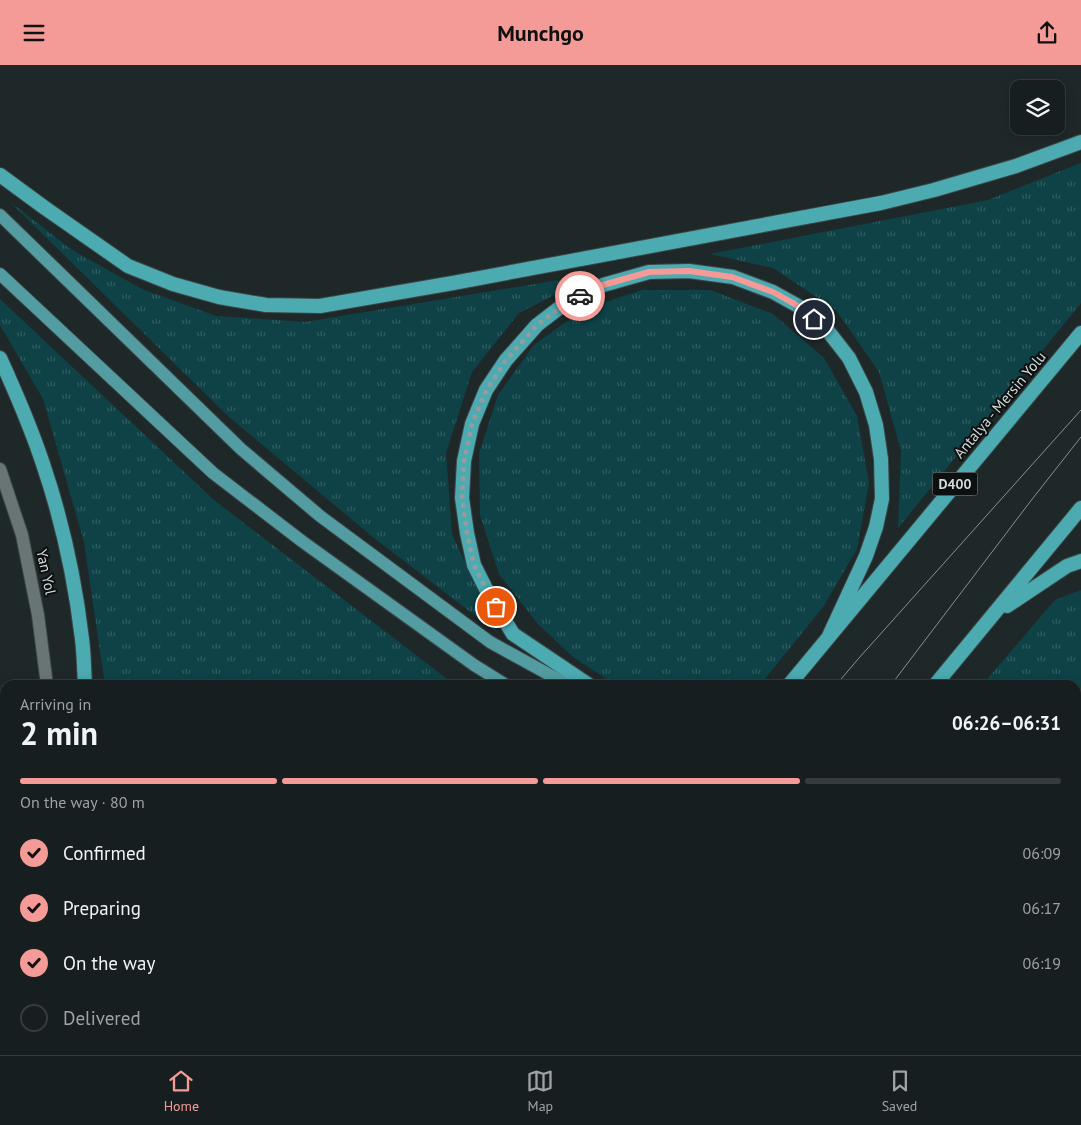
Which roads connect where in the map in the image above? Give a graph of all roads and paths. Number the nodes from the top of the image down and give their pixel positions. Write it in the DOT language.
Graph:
graph roads {
  1 [pos="1081,142"];
  2 [pos="0,175"];
  3 [pos="0,215"];
  4 [pos="0,274"];
  5 [pos="1081,333"];
  6 [pos="0,358"];
  7 [pos="0,469"];
  8 [pos="1081,508"];
  9 [pos="1081,561"];
  10 [pos="994,615"];
  11 [pos="828,636"];
  12 [pos="46,680"];
  13 [pos="85,680"];
  14 [pos="498,680"];
  15 [pos="559,680"];
  16 [pos="582,680"];
  17 [pos="793,680"];
  18 [pos="939,680"];
  1 -- 2 [label="highway"];
  3 -- 15 [label="main road"];
  4 -- 14 [label="main road"];
  5 -- 11 [label="highway, Antalya - Mersin Yolu / D400"];
  6 -- 13 [label="highway"];
  7 -- 12 [label="street, Yan Yol"];
  8 -- 10 [label="highway"];
  9 -- 10 [label="highway"];
  10 -- 18 [label="highway"];
  11 -- 16 [label="highway"];
  11 -- 17 [label="highway, D400"];
}
